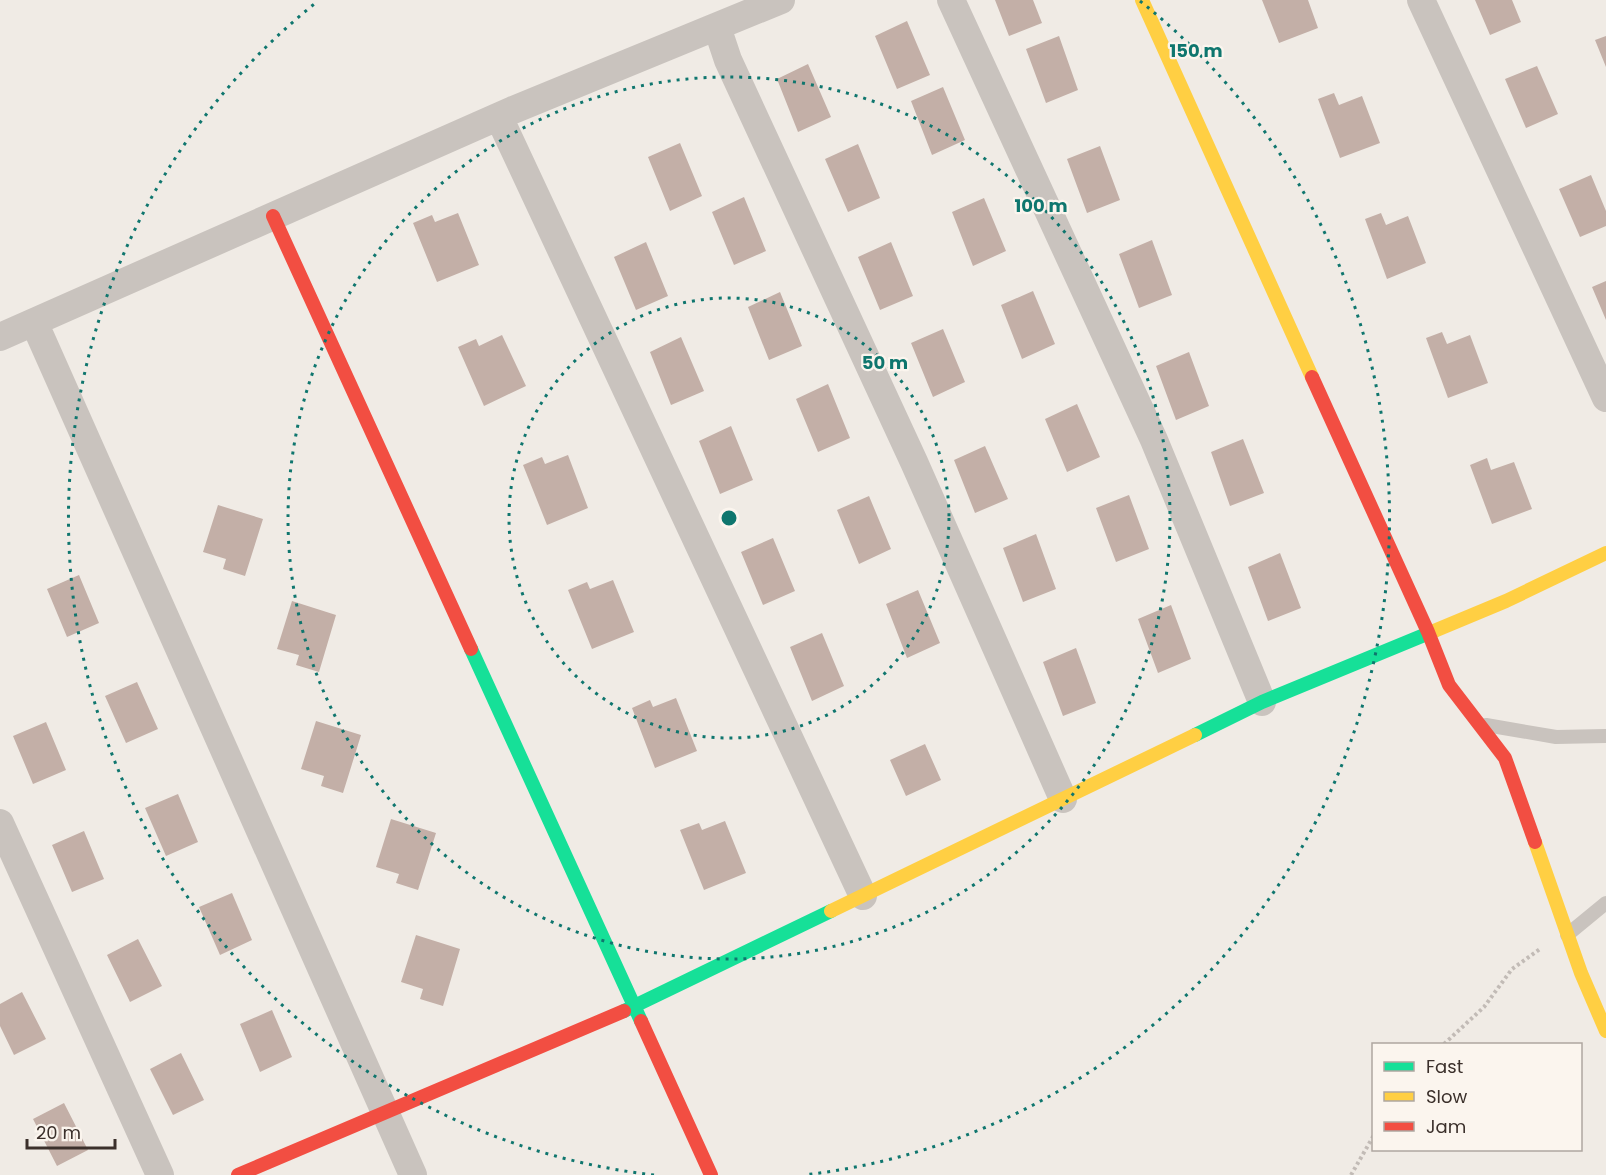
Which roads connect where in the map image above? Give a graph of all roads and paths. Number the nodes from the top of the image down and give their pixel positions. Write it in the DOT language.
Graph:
graph roads {
  1 [pos="781,0"];
  2 [pos="951,0"];
  3 [pos="1142,0"];
  4 [pos="1420,0"];
  5 [pos="717,27"];
  6 [pos="499,117"];
  7 [pos="273,216"];
  8 [pos="34,322"];
  9 [pos="0,337"];
  10 [pos="1606,399"];
  11 [pos="1606,553"];
  12 [pos="1428,632"];
  13 [pos="1262,702"];
  14 [pos="1478,723"];
  15 [pos="1606,736"];
  16 [pos="1062,799"];
  17 [pos="0,822"];
  18 [pos="863,896"];
  19 [pos="1606,903"];
  20 [pos="1568,935"];
  21 [pos="636,1006"];
  22 [pos="1606,1031"];
  23 [pos="1445,1043"];
  24 [pos="387,1112"];
  25 [pos="1372,1138"];
  26 [pos="160,1175"];
  27 [pos="238,1175"];
  28 [pos="413,1175"];
  29 [pos="711,1175"];
  30 [pos="1351,1175"];
  1 -- 5 [label="street"];
  2 -- 13 [label="street"];
  3 -- 12 [label="street"];
  4 -- 10 [label="street"];
  5 -- 6 [label="street"];
  5 -- 16 [label="street"];
  6 -- 7 [label="street"];
  6 -- 18 [label="street"];
  7 -- 8 [label="street"];
  7 -- 21 [label="street"];
  8 -- 9 [label="street"];
  8 -- 24 [label="street"];
  11 -- 12 [label="street"];
  12 -- 13 [label="street"];
  12 -- 14 [label="street"];
  13 -- 16 [label="street"];
  14 -- 15 [label="lane"];
  14 -- 20 [label="street"];
  16 -- 18 [label="street"];
  17 -- 26 [label="street"];
  18 -- 21 [label="street"];
  19 -- 20 [label="lane"];
  20 -- 22 [label="street"];
  20 -- 23 [label="path"];
  21 -- 24 [label="street"];
  21 -- 29 [label="street"];
  24 -- 27 [label="street"];
  24 -- 28 [label="street"];
  25 -- 30 [label="path"];
}
